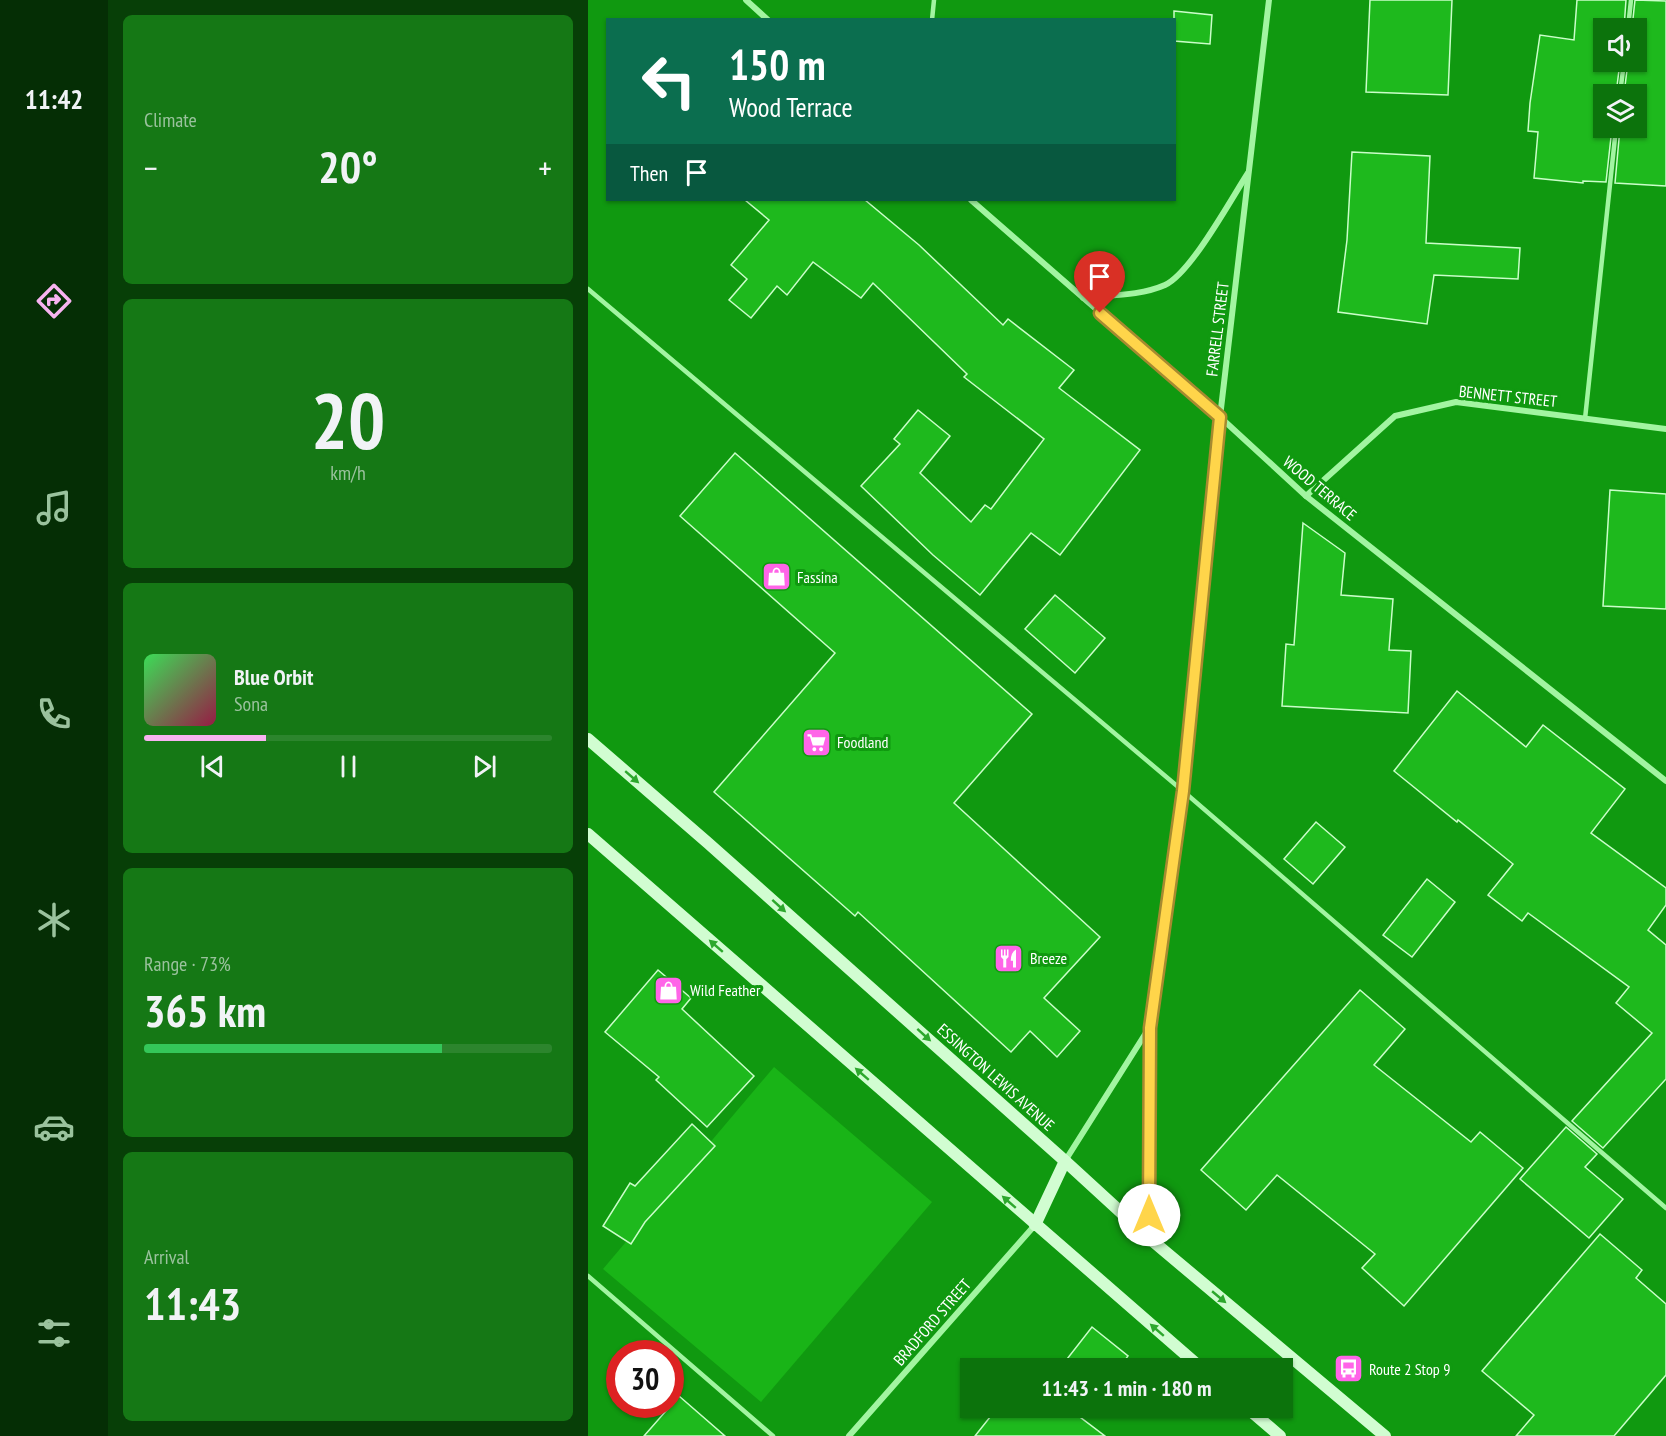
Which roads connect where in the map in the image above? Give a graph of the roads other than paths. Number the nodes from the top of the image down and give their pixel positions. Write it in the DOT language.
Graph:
graph roads {
  1 [pos="746,0"];
  2 [pos="934,0"];
  3 [pos="1269,0"];
  4 [pos="1631,0"];
  5 [pos="766,18"];
  6 [pos="932,18"];
  7 [pos="1629,18"];
  8 [pos="1615,138"];
  9 [pos="1249,170"];
  10 [pos="972,201"];
  11 [pos="588,289"];
  12 [pos="1083,298"];
  13 [pos="1220,417"];
  14 [pos="1585,418"];
  15 [pos="1666,429"];
  16 [pos="1306,496"];
  17 [pos="588,739"];
  18 [pos="1666,781"];
  19 [pos="1183,791"];
  20 [pos="588,834"];
  21 [pos="1150,1028"];
  22 [pos="1065,1161"];
  23 [pos="1666,1208"];
  24 [pos="1035,1225"];
  25 [pos="1149,1238"];
  26 [pos="588,1276"];
  27 [pos="1189,1358"];
  28 [pos="1259,1418"];
  29 [pos="773,1436"];
  30 [pos="849,1436"];
  31 [pos="1280,1436"];
  32 [pos="1385,1436"];
  1 -- 5 [label="street"];
  2 -- 6 [label="lane"];
  3 -- 9 [label="street, FARRELL STREET"];
  4 -- 7 [label="lane"];
  8 -- 14 [label="lane"];
  9 -- 12 [label="street, FARRELL STREET"];
  9 -- 13 [label="street, FARRELL STREET"];
  10 -- 12 [label="street, WOOD TERRACE"];
  11 -- 19 [label="lane"];
  12 -- 13 [label="street, WOOD TERRACE"];
  13 -- 16 [label="street, WOOD TERRACE"];
  13 -- 19 [label="street, FARRELL STREET"];
  14 -- 15 [label="street, BENNETT STREET"];
  14 -- 16 [label="street, BENNETT STREET"];
  16 -- 18 [label="street, WOOD TERRACE"];
  17 -- 22 [label="street, ESSINGTON LEWIS AVENUE, one-way"];
  19 -- 21 [label="street, FARRELL STREET"];
  19 -- 23 [label="lane"];
  24 -- 20 [label="street, one-way"];
  21 -- 22 [label="street, FARRELL STREET"];
  21 -- 25 [label="street, FARRELL STREET"];
  22 -- 24 [label="street"];
  22 -- 25 [label="street, ESSINGTON LEWIS AVENUE"];
  27 -- 24 [label="street, one-way"];
  24 -- 30 [label="street, BRADFORD STREET"];
  25 -- 32 [label="street, ESSINGTON LEWIS AVENUE, one-way"];
  26 -- 29 [label="lane"];
  28 -- 31 [label="street"];
}
